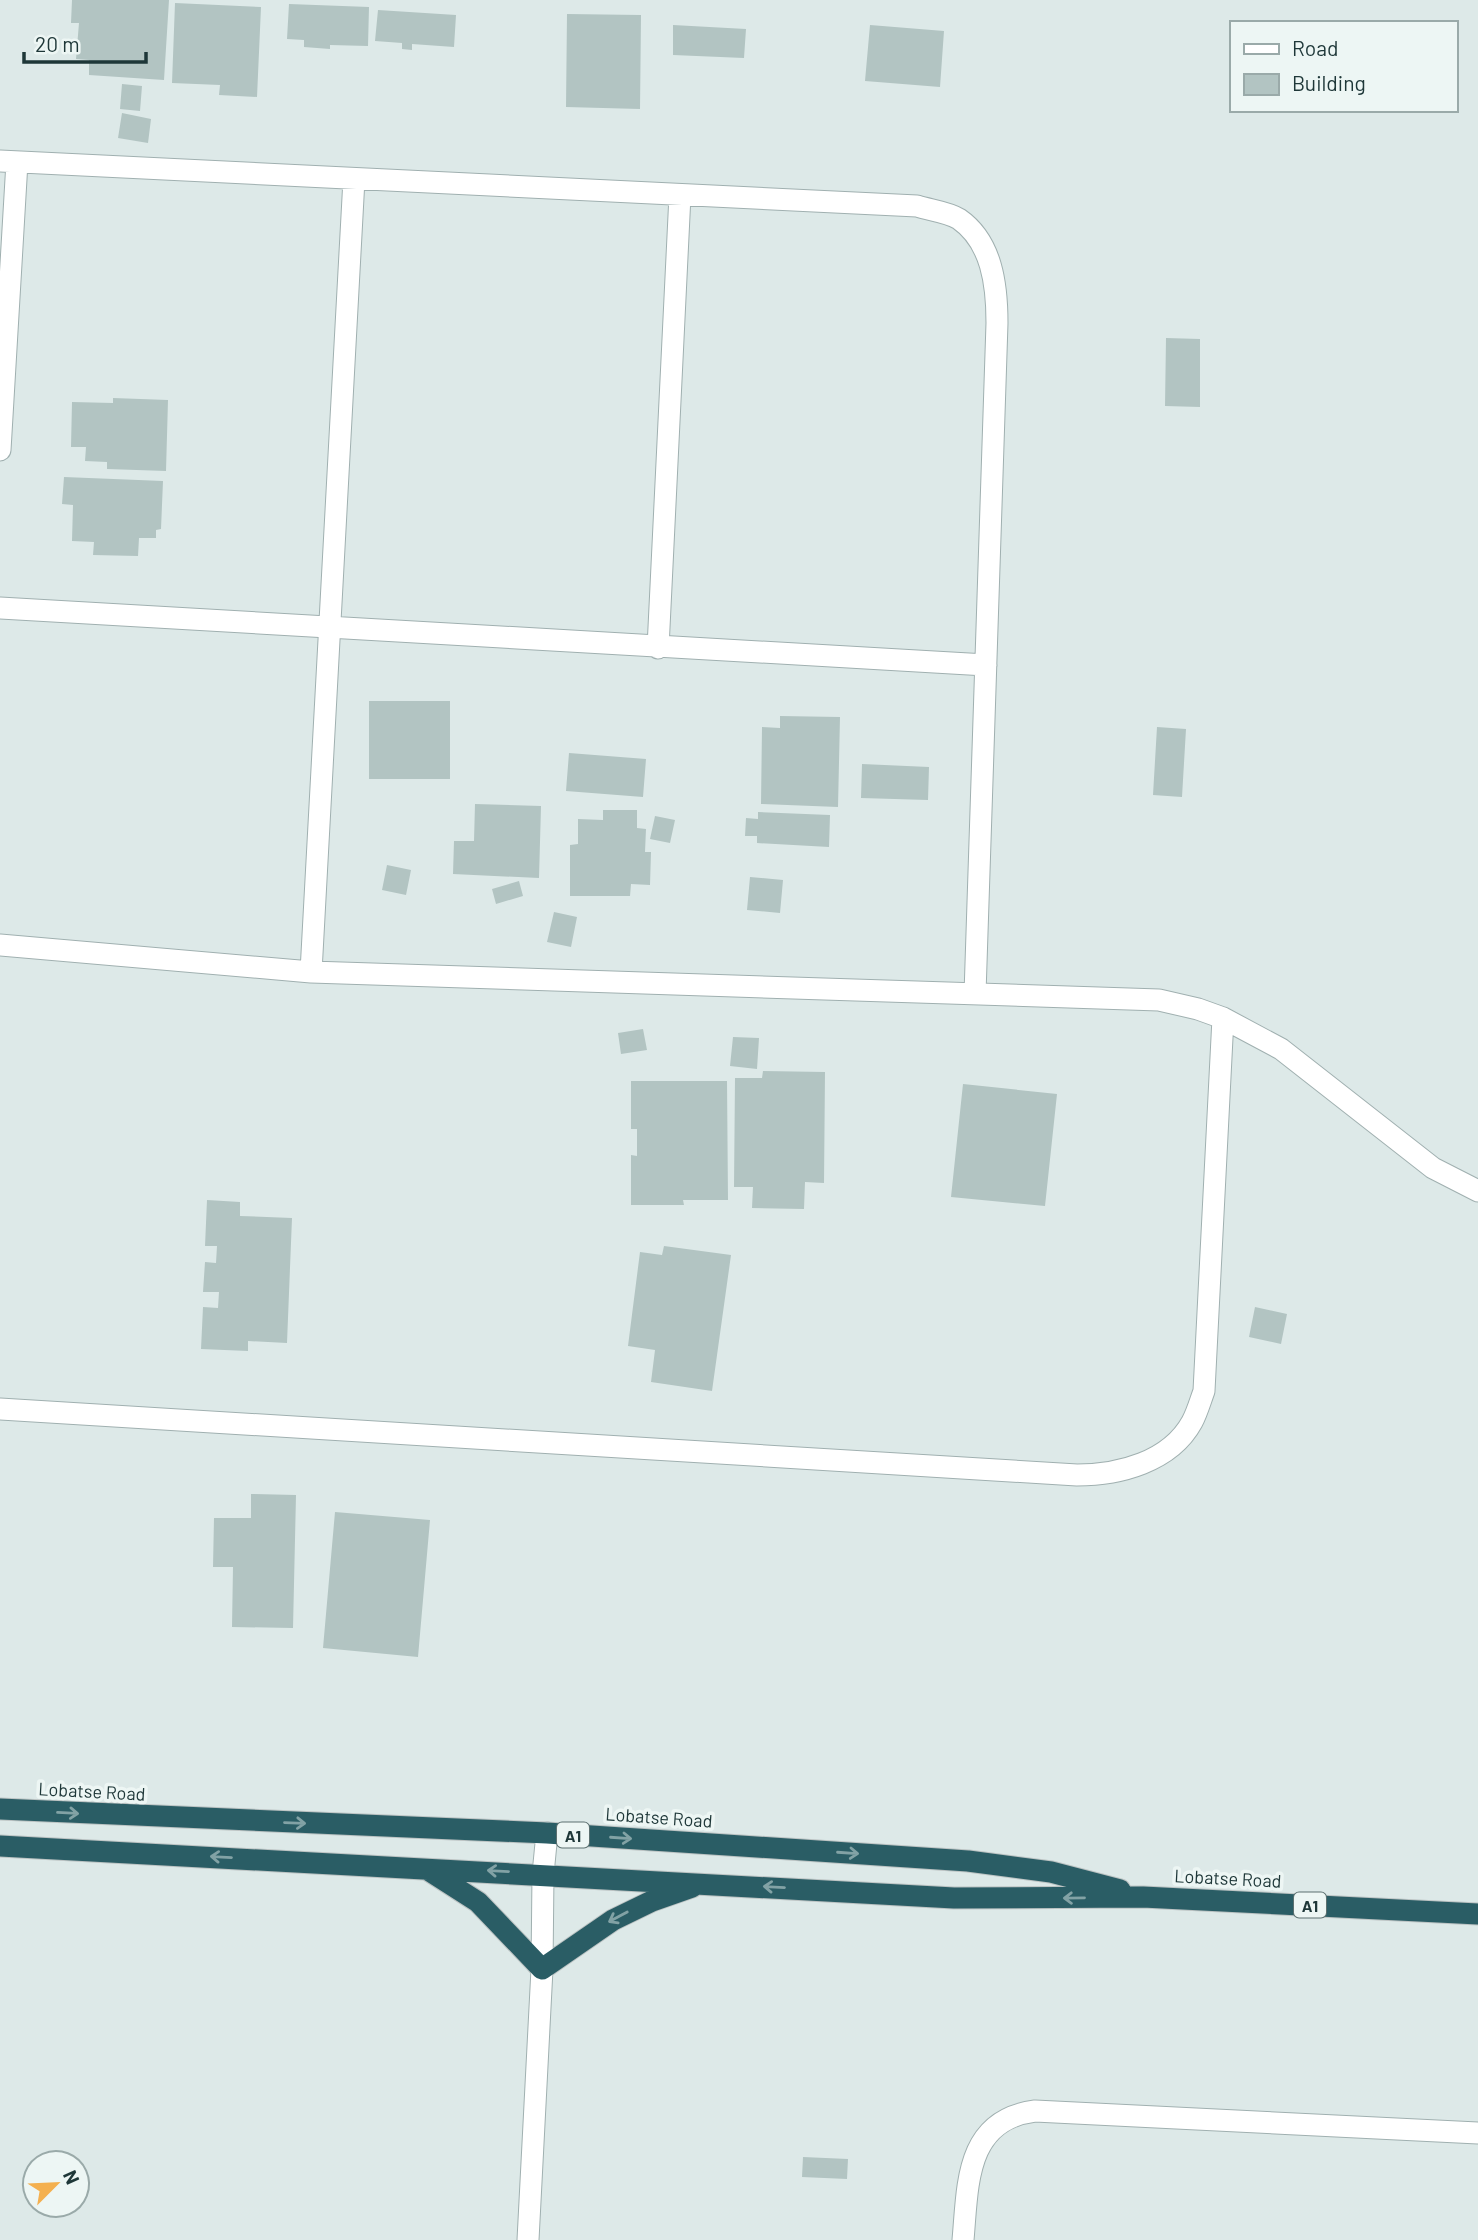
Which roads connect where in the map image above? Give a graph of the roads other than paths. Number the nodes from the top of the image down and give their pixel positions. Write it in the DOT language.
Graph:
graph roads {
  1 [pos="8,162"];
  2 [pos="354,179"];
  3 [pos="680,195"];
  4 [pos="0,450"];
  5 [pos="0,608"];
  6 [pos="331,628"];
  7 [pos="658,648"];
  8 [pos="986,665"];
  9 [pos="0,945"];
  10 [pos="311,972"];
  11 [pos="975,994"];
  12 [pos="1223,1018"];
  13 [pos="1478,1191"];
  14 [pos="0,1409"];
  15 [pos="0,1809"];
  16 [pos="547,1833"];
  17 [pos="0,1846"];
  18 [pos="425,1867"];
  19 [pos="543,1874"];
  20 [pos="704,1883"];
  21 [pos="1143,1896"];
  22 [pos="1478,1914"];
  23 [pos="542,1969"];
  24 [pos="1478,2133"];
  25 [pos="528,2240"];
  26 [pos="963,2240"];
  1 -- 2 [label="street"];
  1 -- 4 [label="street"];
  2 -- 3 [label="street"];
  2 -- 6 [label="street"];
  3 -- 7 [label="street"];
  3 -- 8 [label="street"];
  5 -- 6 [label="street"];
  6 -- 7 [label="street"];
  6 -- 10 [label="street"];
  7 -- 8 [label="street"];
  8 -- 11 [label="street"];
  9 -- 10 [label="street"];
  10 -- 11 [label="street"];
  11 -- 12 [label="street"];
  12 -- 13 [label="street"];
  12 -- 14 [label="street"];
  15 -- 16 [label="highway, Lobatse Road / A1, one-way"];
  16 -- 19 [label="street"];
  16 -- 21 [label="highway, Lobatse Road / A1, one-way"];
  18 -- 17 [label="highway, Lobatse Road / A1, one-way"];
  19 -- 18 [label="highway, Lobatse Road / A1, one-way"];
  18 -- 23 [label="highway"];
  19 -- 20 [label="highway, Lobatse Road / A1"];
  19 -- 23 [label="street"];
  21 -- 20 [label="highway, Lobatse Road / A1, one-way"];
  20 -- 23 [label="highway, one-way"];
  21 -- 22 [label="highway, Lobatse Road / A1"];
  23 -- 25 [label="street"];
  24 -- 26 [label="street"];
}
